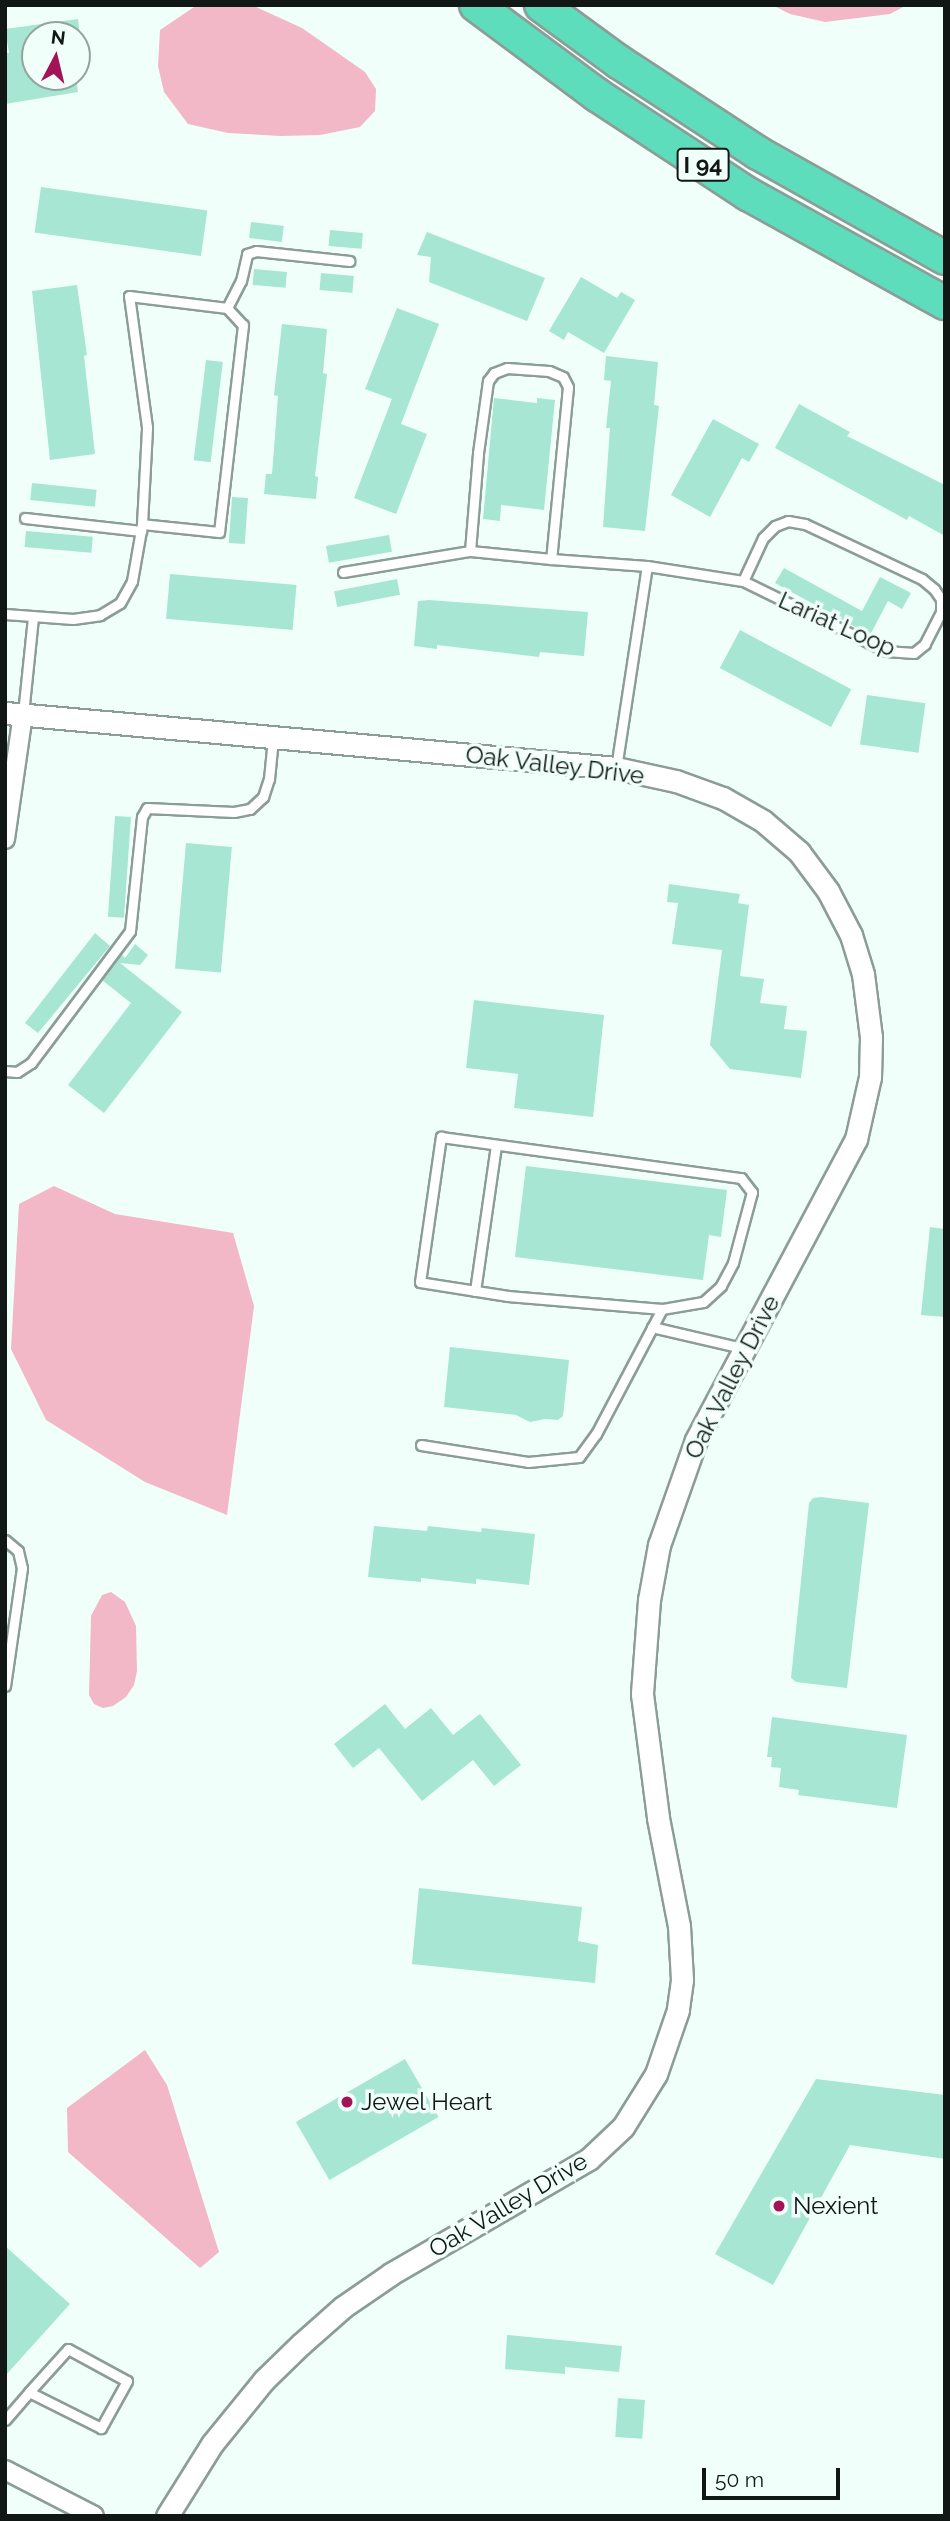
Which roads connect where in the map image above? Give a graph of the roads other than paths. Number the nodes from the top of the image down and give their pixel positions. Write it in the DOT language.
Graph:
graph roads {
  1 [pos="475,5"];
  2 [pos="541,5"];
  3 [pos="945,258"];
  4 [pos="349,261"];
  5 [pos="945,303"];
  6 [pos="227,308"];
  7 [pos="25,518"];
  8 [pos="141,528"];
  9 [pos="470,551"];
  10 [pos="551,559"];
  11 [pos="647,566"];
  12 [pos="344,572"];
  13 [pos="743,581"];
  14 [pos="5,614"];
  15 [pos="33,617"];
  16 [pos="14,713"];
  17 [pos="273,737"];
  18 [pos="616,768"];
  19 [pos="5,839"];
  20 [pos="5,1071"];
  21 [pos="496,1146"];
  22 [pos="475,1291"];
  23 [pos="662,1309"];
  24 [pos="652,1327"];
  25 [pos="744,1349"];
  26 [pos="421,1445"];
  27 [pos="5,1541"];
  28 [pos="5,1686"];
  29 [pos="29,2392"];
  30 [pos="5,2420"];
  31 [pos="5,2470"];
  32 [pos="94,2516"];
  33 [pos="167,2516"];
  1 -- 5 [label="highway, I 94"];
  2 -- 3 [label="highway, I 94"];
  4 -- 6 [label="lane"];
  6 -- 8 [label="lane"];
  6 -- 8 [label="lane"];
  7 -- 8 [label="lane"];
  8 -- 15 [label="lane"];
  9 -- 10 [label="lane, Lariat Loop"];
  9 -- 10 [label="lane"];
  9 -- 12 [label="lane, Lariat Loop"];
  10 -- 11 [label="lane, Lariat Loop"];
  11 -- 13 [label="lane, Lariat Loop"];
  11 -- 18 [label="lane"];
  13 -- 13 [label="lane, Lariat Loop"];
  14 -- 15 [label="lane"];
  15 -- 16 [label="lane"];
  16 -- 17 [label="street, Oak Valley Drive"];
  16 -- 19 [label="street"];
  17 -- 18 [label="street, Oak Valley Drive"];
  17 -- 20 [label="lane"];
  18 -- 25 [label="street, Oak Valley Drive"];
  21 -- 22 [label="lane"];
  21 -- 22 [label="lane"];
  21 -- 23 [label="lane"];
  22 -- 23 [label="lane"];
  23 -- 24 [label="lane"];
  24 -- 25 [label="lane"];
  24 -- 26 [label="lane"];
  25 -- 33 [label="street, Oak Valley Drive"];
  27 -- 28 [label="lane"];
  29 -- 29 [label="lane"];
  29 -- 30 [label="lane"];
  31 -- 32 [label="street"];
}
